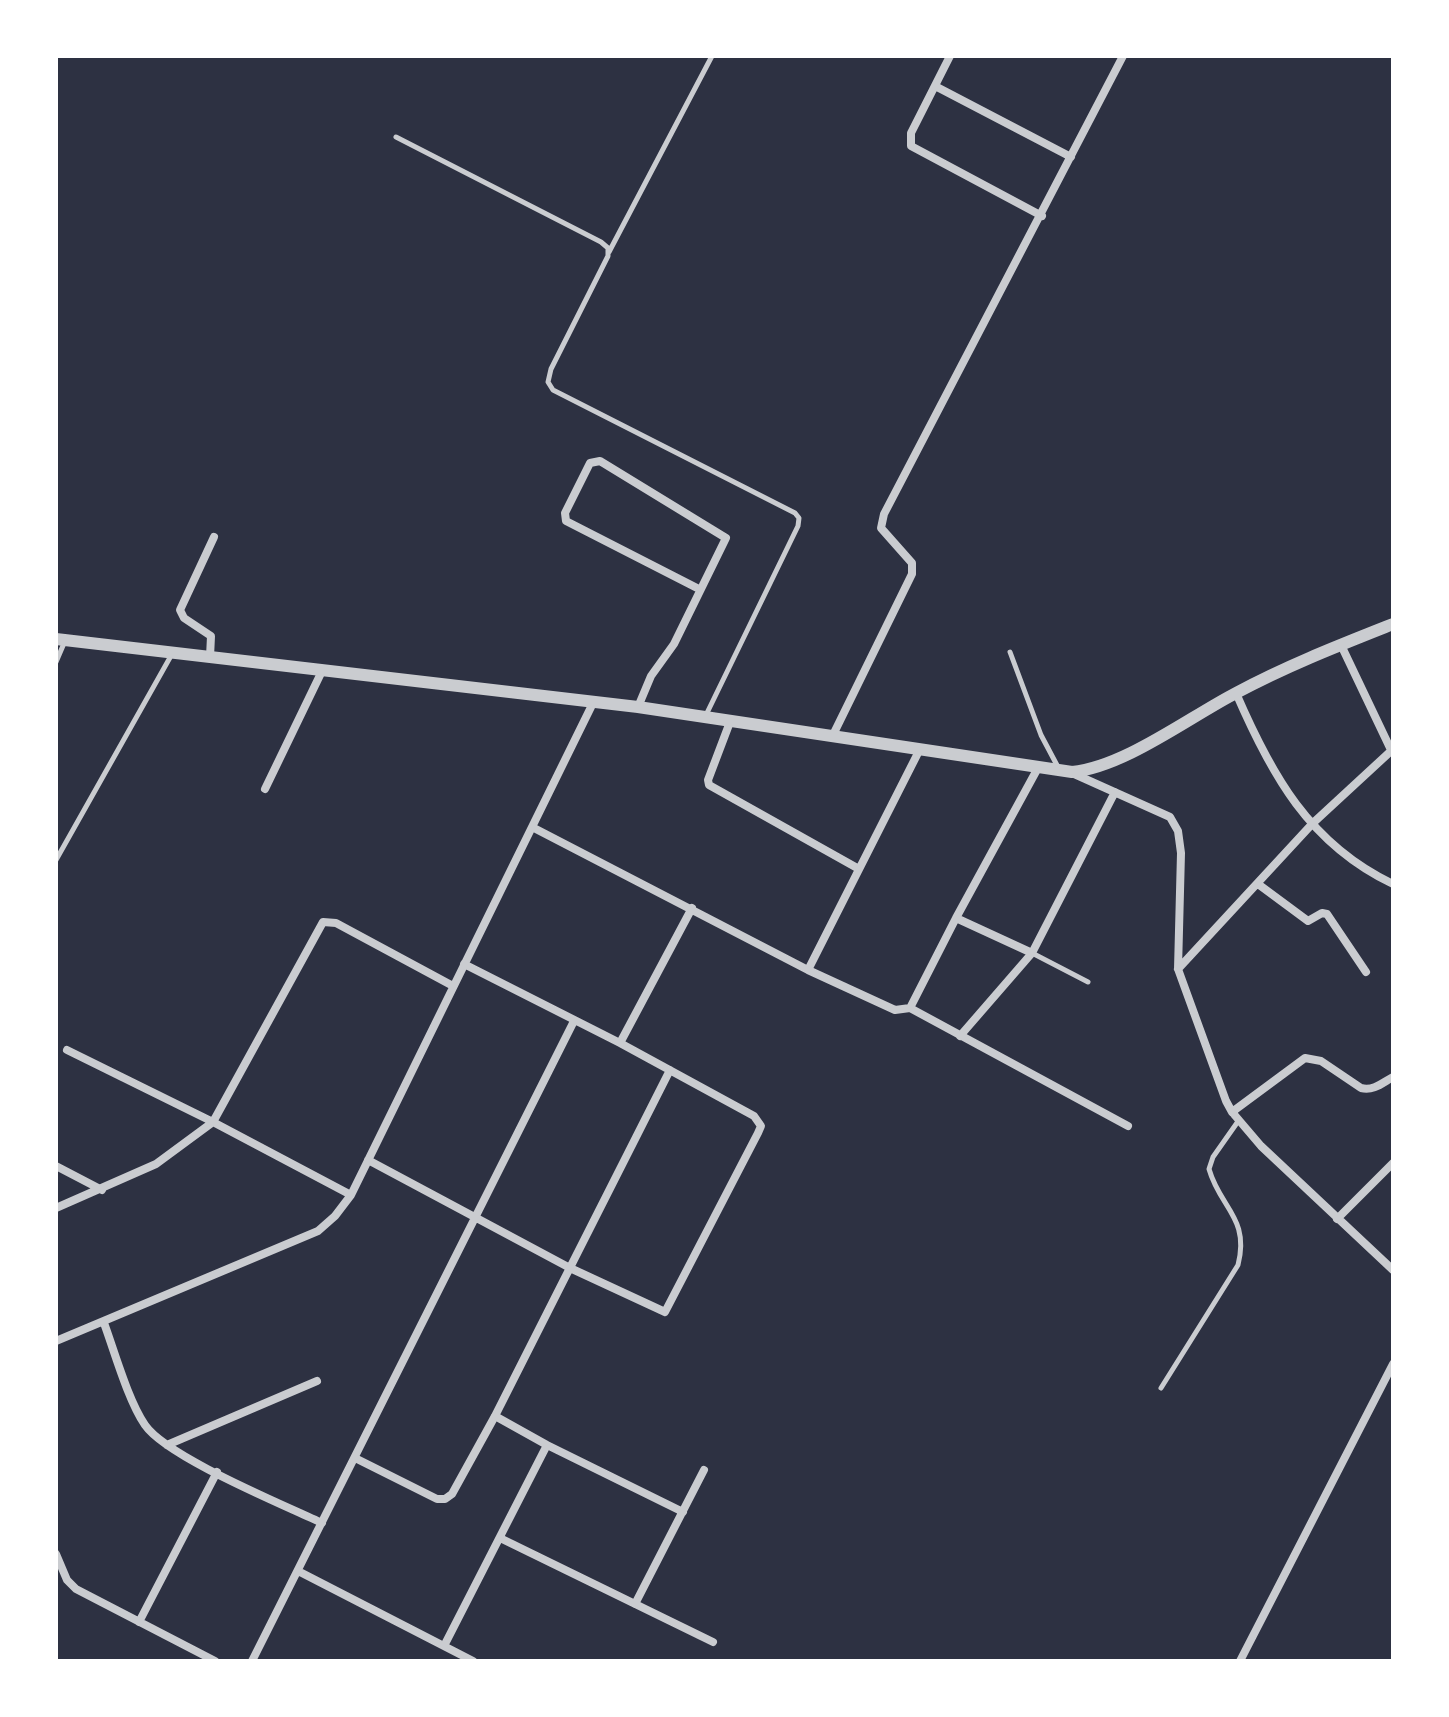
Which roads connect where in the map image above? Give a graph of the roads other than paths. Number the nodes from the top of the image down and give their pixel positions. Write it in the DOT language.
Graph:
graph roads {
  1 [pos="712,56"];
  2 [pos="950,56"];
  3 [pos="1123,56"];
  4 [pos="935,86"];
  5 [pos="396,137"];
  6 [pos="1071,157"];
  7 [pos="1042,216"];
  8 [pos="609,252"];
  9 [pos="214,537"];
  10 [pos="699,589"];
  11 [pos="1393,624"];
  12 [pos="61,639"];
  13 [pos="1341,645"];
  14 [pos="1010,652"];
  15 [pos="172,653"];
  16 [pos="210,657"];
  17 [pos="56,662"];
  18 [pos="323,668"];
  19 [pos="1236,693"];
  20 [pos="593,703"];
  21 [pos="638,707"];
  22 [pos="705,718"];
  23 [pos="730,722"];
  24 [pos="832,738"];
  25 [pos="920,749"];
  26 [pos="1392,752"];
  27 [pos="1039,766"];
  28 [pos="1066,771"];
  29 [pos="265,789"];
  30 [pos="1115,792"];
  31 [pos="1313,823"];
  32 [pos="532,827"];
  33 [pos="56,860"];
  34 [pos="859,869"];
  35 [pos="1258,884"];
  36 [pos="1393,884"];
  37 [pos="692,908"];
  38 [pos="956,918"];
  39 [pos="1032,953"];
  40 [pos="464,964"];
  41 [pos="1178,969"];
  42 [pos="808,970"];
  43 [pos="1366,972"];
  44 [pos="1088,982"];
  45 [pos="453,986"];
  46 [pos="910,1008"];
  47 [pos="574,1021"];
  48 [pos="960,1036"];
  49 [pos="620,1043"];
  50 [pos="67,1050"];
  51 [pos="670,1070"];
  52 [pos="1393,1077"];
  53 [pos="1232,1112"];
  54 [pos="1239,1120"];
  55 [pos="213,1122"];
  56 [pos="1128,1126"];
  57 [pos="368,1160"];
  58 [pos="1393,1163"];
  59 [pos="56,1166"];
  60 [pos="102,1190"];
  61 [pos="351,1195"];
  62 [pos="56,1208"];
  63 [pos="475,1215"];
  64 [pos="1337,1219"];
  65 [pos="570,1268"];
  66 [pos="1393,1270"];
  67 [pos="104,1323"];
  68 [pos="56,1341"];
  69 [pos="1393,1364"];
  70 [pos="317,1381"];
  71 [pos="1161,1388"];
  72 [pos="495,1416"];
  73 [pos="167,1445"];
  74 [pos="547,1445"];
  75 [pos="355,1458"];
  76 [pos="704,1470"];
  77 [pos="217,1472"];
  78 [pos="683,1512"];
  79 [pos="322,1523"];
  80 [pos="500,1538"];
  81 [pos="56,1554"];
  82 [pos="298,1571"];
  83 [pos="635,1604"];
  84 [pos="139,1622"];
  85 [pos="713,1642"];
  86 [pos="444,1646"];
  87 [pos="215,1661"];
  88 [pos="252,1661"];
  89 [pos="473,1661"];
  90 [pos="1240,1661"];
  1 -- 8 [label="lane"];
  2 -- 4 [label="street"];
  3 -- 6 [label="street"];
  4 -- 6 [label="street"];
  4 -- 7 [label="street"];
  5 -- 8 [label="lane"];
  6 -- 7 [label="street"];
  7 -- 24 [label="street"];
  8 -- 22 [label="lane"];
  9 -- 16 [label="street"];
  10 -- 10 [label="street"];
  10 -- 21 [label="street"];
  11 -- 13 [label="street"];
  12 -- 15 [label="street"];
  12 -- 17 [label="lane"];
  13 -- 19 [label="street"];
  13 -- 26 [label="street"];
  14 -- 28 [label="lane"];
  15 -- 16 [label="street"];
  15 -- 33 [label="lane"];
  16 -- 18 [label="street"];
  18 -- 20 [label="street"];
  18 -- 29 [label="street"];
  19 -- 28 [label="street"];
  19 -- 31 [label="street"];
  20 -- 21 [label="street"];
  20 -- 32 [label="street"];
  21 -- 22 [label="street"];
  22 -- 23 [label="street"];
  23 -- 24 [label="street"];
  23 -- 34 [label="street"];
  24 -- 25 [label="street"];
  25 -- 27 [label="street"];
  25 -- 34 [label="street"];
  26 -- 31 [label="street"];
  27 -- 28 [label="street"];
  27 -- 38 [label="street"];
  28 -- 30 [label="street"];
  30 -- 39 [label="street"];
  30 -- 41 [label="street"];
  31 -- 35 [label="street"];
  31 -- 36 [label="street"];
  32 -- 37 [label="street"];
  32 -- 40 [label="street"];
  34 -- 42 [label="street"];
  35 -- 41 [label="street"];
  35 -- 43 [label="street"];
  37 -- 42 [label="street"];
  37 -- 49 [label="street"];
  38 -- 39 [label="street"];
  38 -- 46 [label="street"];
  39 -- 44 [label="lane"];
  39 -- 48 [label="street"];
  40 -- 45 [label="street"];
  40 -- 47 [label="street"];
  41 -- 53 [label="street"];
  42 -- 46 [label="street"];
  45 -- 55 [label="street"];
  45 -- 57 [label="street"];
  46 -- 48 [label="street"];
  47 -- 49 [label="street"];
  47 -- 63 [label="street"];
  48 -- 56 [label="street"];
  49 -- 51 [label="street"];
  50 -- 55 [label="street"];
  51 -- 65 [label="street"];
  51 -- 65 [label="street"];
  52 -- 53 [label="street"];
  53 -- 54 [label="street"];
  54 -- 64 [label="street"];
  54 -- 71 [label="lane"];
  55 -- 60 [label="street"];
  55 -- 61 [label="street"];
  57 -- 61 [label="street"];
  57 -- 63 [label="street"];
  58 -- 64 [label="street"];
  59 -- 60 [label="street"];
  60 -- 62 [label="street"];
  61 -- 67 [label="street"];
  63 -- 65 [label="street"];
  63 -- 75 [label="street"];
  64 -- 66 [label="street"];
  65 -- 72 [label="street"];
  67 -- 68 [label="street"];
  67 -- 73 [label="street"];
  69 -- 90 [label="street"];
  70 -- 73 [label="street"];
  72 -- 74 [label="street"];
  72 -- 75 [label="street"];
  73 -- 77 [label="street"];
  74 -- 78 [label="street"];
  74 -- 80 [label="street"];
  75 -- 79 [label="street"];
  76 -- 78 [label="street"];
  77 -- 79 [label="street"];
  77 -- 84 [label="street"];
  78 -- 83 [label="street"];
  79 -- 82 [label="street"];
  80 -- 83 [label="street"];
  80 -- 86 [label="street"];
  81 -- 84 [label="street"];
  82 -- 86 [label="street"];
  82 -- 88 [label="street"];
  83 -- 85 [label="street"];
  84 -- 87 [label="street"];
  86 -- 89 [label="street"];
}
